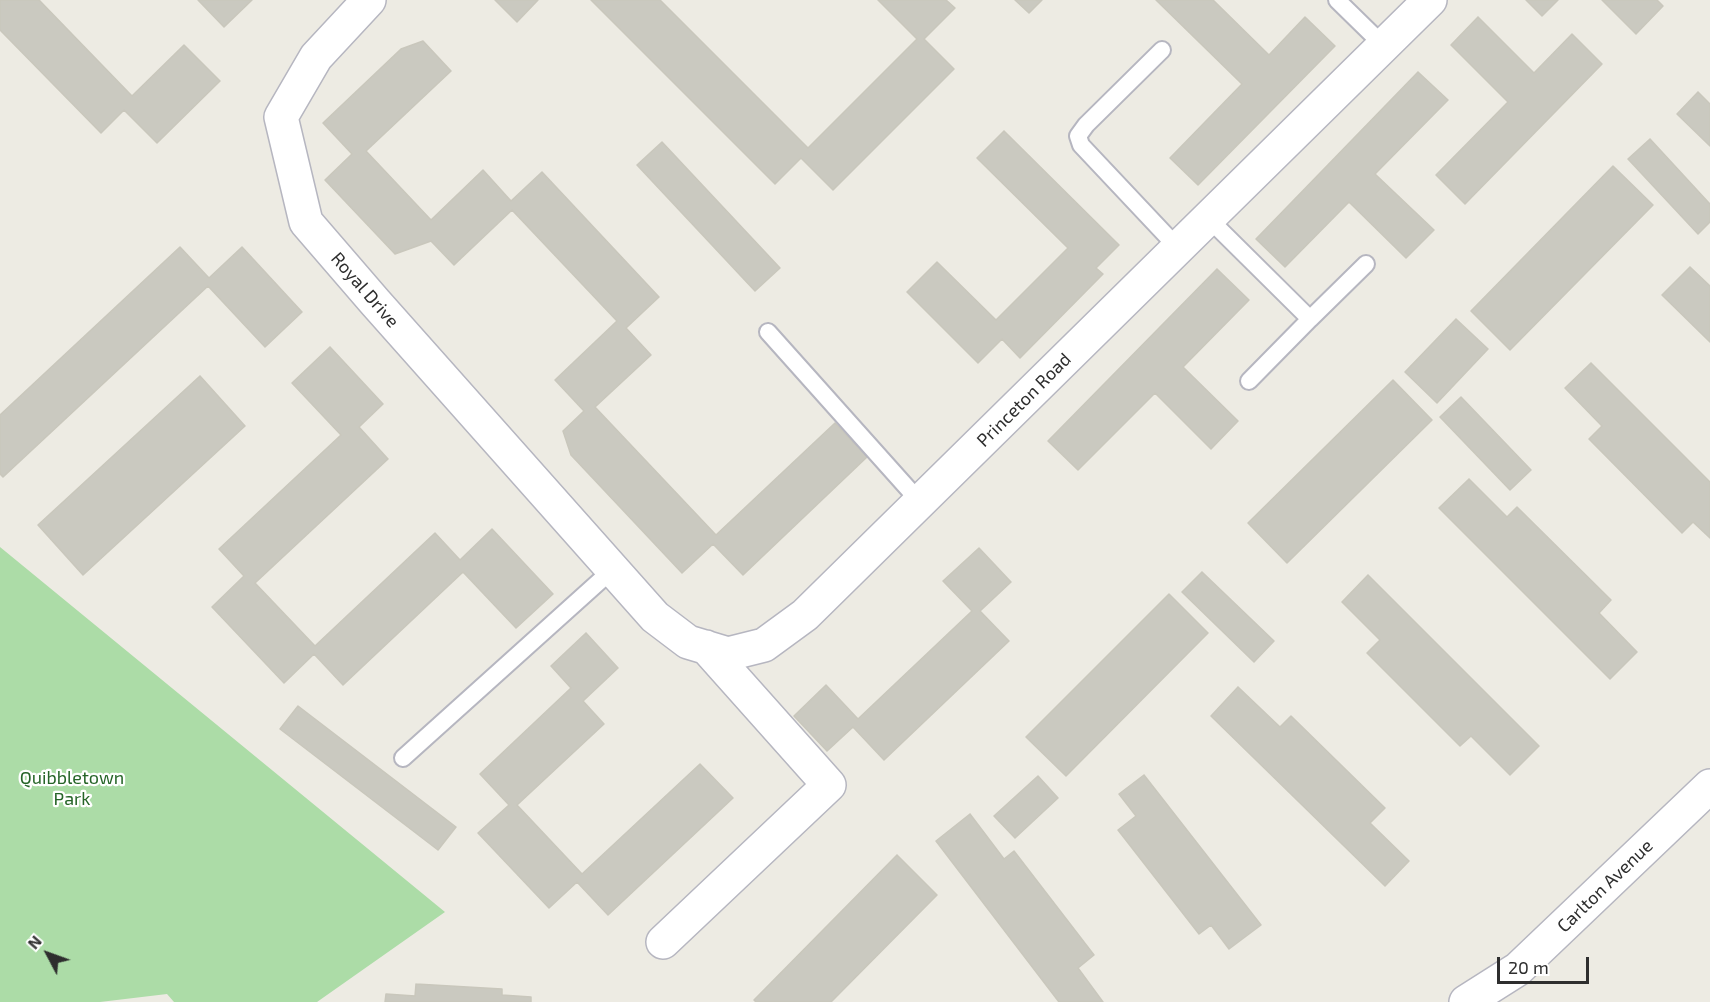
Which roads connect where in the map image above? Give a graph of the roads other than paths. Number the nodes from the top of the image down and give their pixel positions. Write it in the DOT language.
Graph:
graph roads {
  1 [pos="369,0"];
  2 [pos="1337,0"];
  3 [pos="1430,0"];
  4 [pos="1384,45"];
  5 [pos="1162,51"];
  6 [pos="1208,218"];
  7 [pos="1178,248"];
  8 [pos="1366,264"];
  9 [pos="1310,319"];
  10 [pos="768,332"];
  11 [pos="1249,381"];
  12 [pos="920,502"];
  13 [pos="603,560"];
  14 [pos="706,647"];
  15 [pos="404,758"];
  16 [pos="1710,786"];
  17 [pos="663,942"];
  18 [pos="1466,1002"];
  1 -- 13 [label="street, Royal Drive"];
  2 -- 4 [label="lane"];
  3 -- 4 [label="street, Princeton Road"];
  4 -- 6 [label="street, Princeton Road"];
  5 -- 7 [label="lane"];
  6 -- 7 [label="street, Princeton Road"];
  6 -- 9 [label="lane"];
  7 -- 12 [label="street, Princeton Road"];
  8 -- 9 [label="lane"];
  9 -- 11 [label="lane"];
  10 -- 12 [label="lane"];
  12 -- 14 [label="street, Princeton Road"];
  13 -- 14 [label="street, Princeton Road"];
  13 -- 15 [label="lane"];
  14 -- 17 [label="street"];
  16 -- 18 [label="street, Carlton Avenue"];
}
